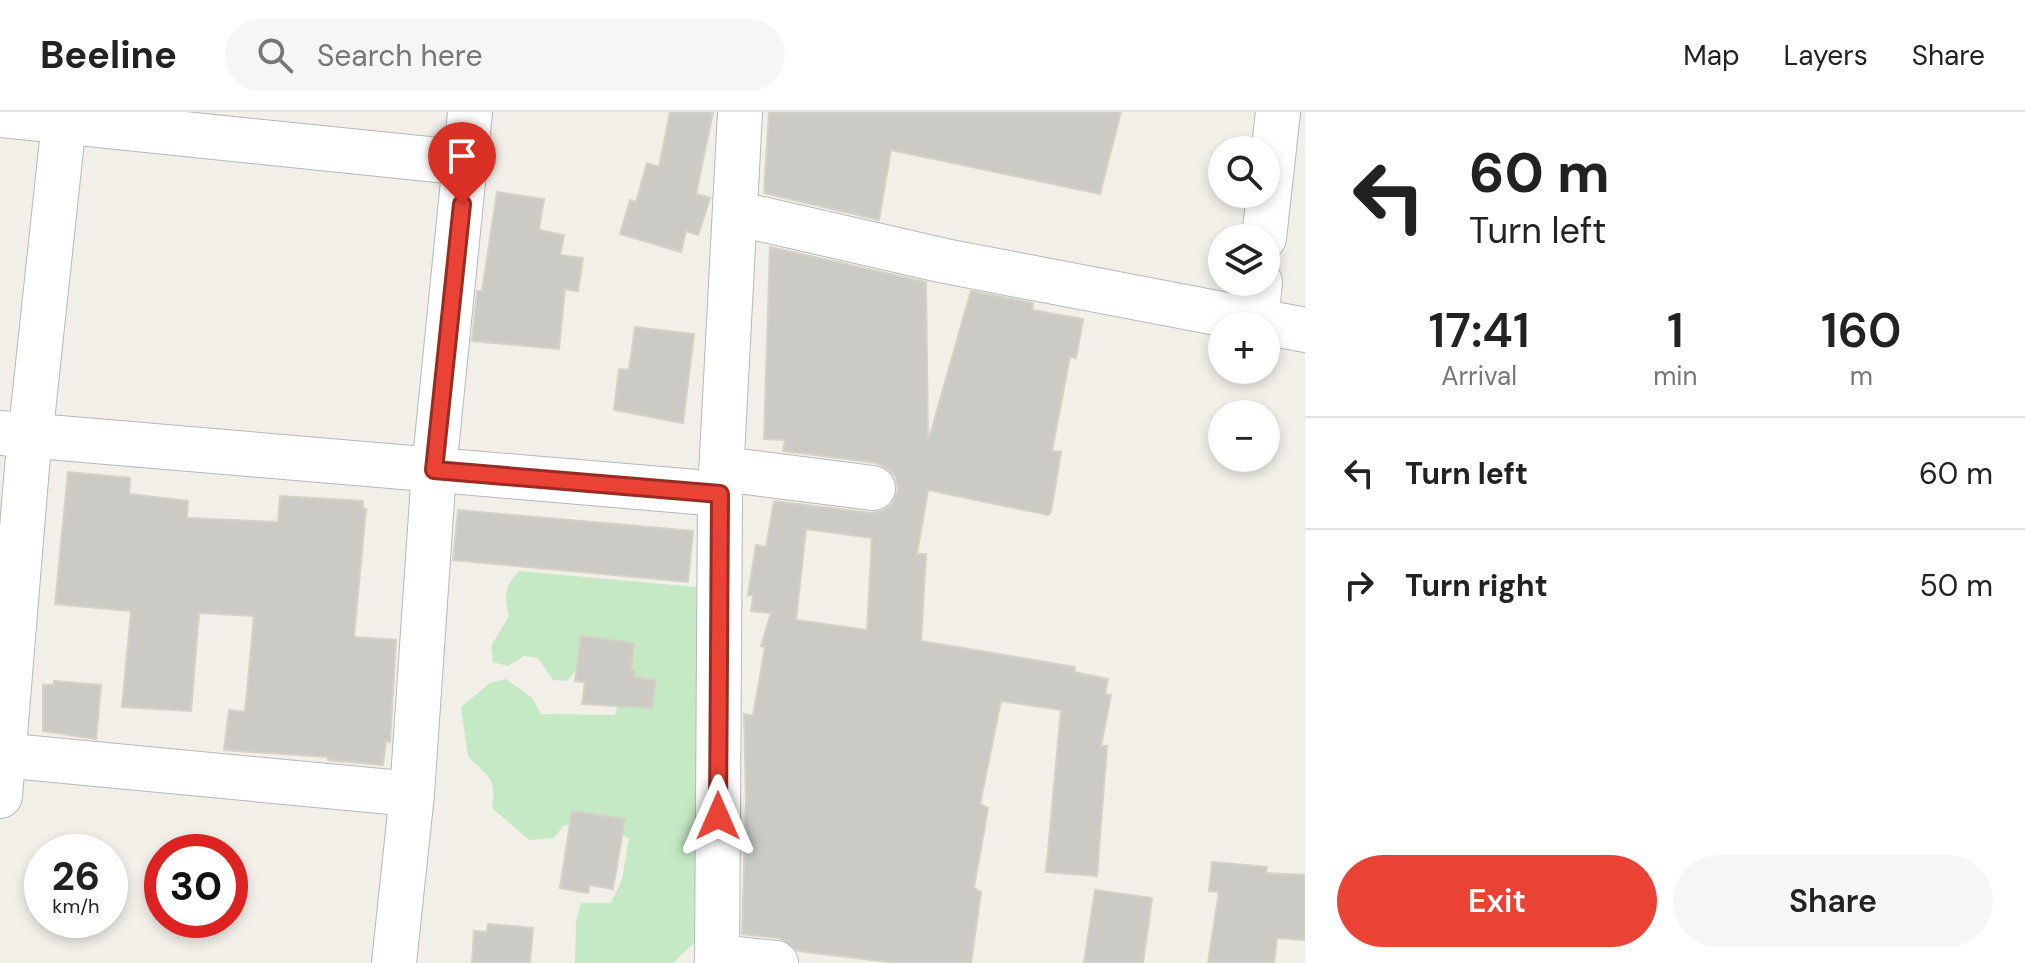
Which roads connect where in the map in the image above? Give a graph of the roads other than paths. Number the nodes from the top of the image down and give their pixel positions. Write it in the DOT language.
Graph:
graph roads {
  1 [pos="470,112"];
  2 [pos="740,112"];
  3 [pos="1278,112"];
  4 [pos="0,115"];
  5 [pos="64,116"];
  6 [pos="467,163"];
  7 [pos="735,213"];
  8 [pos="1266,224"];
  9 [pos="1258,303"];
  10 [pos="1305,330"];
  11 [pos="15,434"];
  12 [pos="434,470"];
  13 [pos="721,482"];
  14 [pos="873,488"];
  15 [pos="1,769"];
  16 [pos="412,794"];
  17 [pos="717,960"];
  18 [pos="394,963"];
  19 [pos="776,963"];
  1 -- 6 [label="street"];
  2 -- 7 [label="street"];
  3 -- 8 [label="street"];
  4 -- 5 [label="street"];
  5 -- 6 [label="street"];
  5 -- 11 [label="street"];
  6 -- 12 [label="street"];
  7 -- 9 [label="street"];
  7 -- 13 [label="street"];
  9 -- 10 [label="street"];
  11 -- 12 [label="street"];
  11 -- 15 [label="street"];
  12 -- 13 [label="street"];
  12 -- 16 [label="street"];
  13 -- 14 [label="street"];
  13 -- 17 [label="street"];
  15 -- 16 [label="street"];
  16 -- 18 [label="street"];
  17 -- 19 [label="street"];
}
